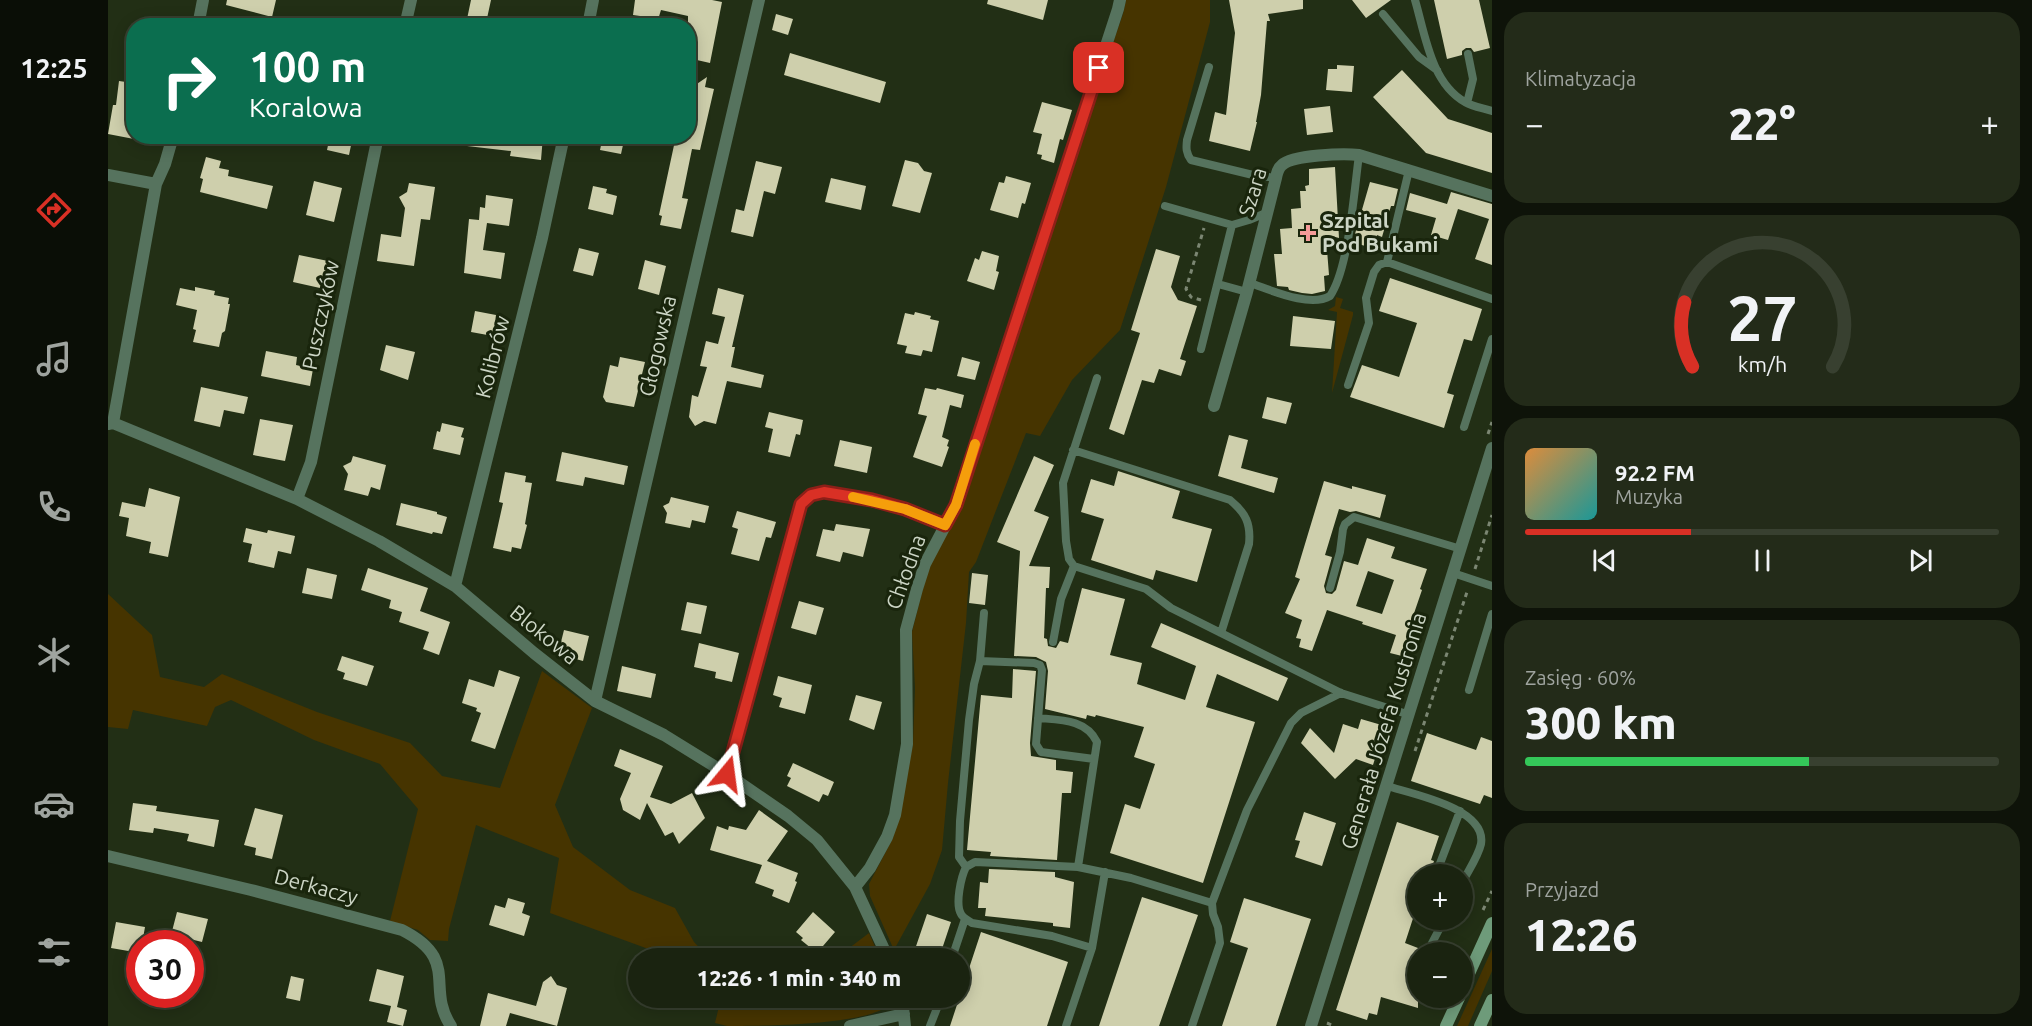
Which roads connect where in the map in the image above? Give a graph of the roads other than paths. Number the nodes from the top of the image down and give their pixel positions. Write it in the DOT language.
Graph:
graph roads {
  1 [pos="203,0"];
  2 [pos="411,0"];
  3 [pos="593,0"];
  4 [pos="759,0"];
  5 [pos="1120,0"];
  6 [pos="1414,0"];
  7 [pos="1383,14"];
  8 [pos="200,18"];
  9 [pos="407,18"];
  10 [pos="590,18"];
  11 [pos="1468,54"];
  12 [pos="1209,67"];
  13 [pos="1437,70"];
  14 [pos="1467,104"];
  15 [pos="1492,109"];
  16 [pos="171,144"];
  17 [pos="376,144"];
  18 [pos="562,144"];
  19 [pos="1359,155"];
  20 [pos="1409,170"];
  21 [pos="108,175"];
  22 [pos="1276,178"];
  23 [pos="156,184"];
  24 [pos="1492,196"];
  25 [pos="1165,206"];
  26 [pos="1266,213"];
  27 [pos="1232,225"];
  28 [pos="1387,262"];
  29 [pos="1218,284"];
  30 [pos="1248,287"];
  31 [pos="1492,299"];
  32 [pos="1492,339"];
  33 [pos="1201,348"];
  34 [pos="1097,378"];
  35 [pos="1348,384"];
  36 [pos="1214,406"];
  37 [pos="111,424"];
  38 [pos="1464,427"];
  39 [pos="1492,448"];
  40 [pos="1074,450"];
  41 [pos="297,499"];
  42 [pos="945,525"];
  43 [pos="1461,549"];
  44 [pos="1074,566"];
  45 [pos="1454,573"];
  46 [pos="1492,585"];
  47 [pos="454,586"];
  48 [pos="1330,588"];
  49 [pos="984,612"];
  50 [pos="1492,614"];
  51 [pos="1221,633"];
  52 [pos="1053,642"];
  53 [pos="980,661"];
  54 [pos="1469,690"];
  55 [pos="1341,693"];
  56 [pos="596,701"];
  57 [pos="1410,715"];
  58 [pos="1038,718"];
  59 [pos="1094,759"];
  60 [pos="727,774"];
  61 [pos="1387,786"];
  62 [pos="1460,811"];
  63 [pos="108,856"];
  64 [pos="1440,864"];
  65 [pos="1472,864"];
  66 [pos="966,867"];
  67 [pos="1078,867"];
  68 [pos="1106,872"];
  69 [pos="855,887"];
  70 [pos="1212,903"];
  71 [pos="965,919"];
  72 [pos="1492,923"];
  73 [pos="883,948"];
  74 [pos="955,948"];
  75 [pos="1092,948"];
  76 [pos="1473,965"];
  77 [pos="1492,1000"];
  78 [pos="936,1008"];
  79 [pos="1454,1008"];
  80 [pos="904,1020"];
  81 [pos="451,1026"];
  82 [pos="850,1026"];
  83 [pos="930,1026"];
  84 [pos="1066,1026"];
  85 [pos="1191,1026"];
  86 [pos="1311,1026"];
  87 [pos="1446,1026"];
  88 [pos="1480,1026"];
  1 -- 8 [label="street"];
  2 -- 9 [label="street"];
  3 -- 10 [label="street"];
  4 -- 56 [label="street, Głogowska"];
  5 -- 42 [label="street, Chłodna"];
  6 -- 13 [label="lane"];
  7 -- 13 [label="lane"];
  11 -- 14 [label="lane"];
  12 -- 22 [label="lane"];
  13 -- 14 [label="lane"];
  14 -- 15 [label="lane"];
  16 -- 23 [label="street"];
  17 -- 41 [label="street, Puszczyków"];
  18 -- 47 [label="street, Kolibrów"];
  19 -- 20 [label="street, Szara"];
  19 -- 22 [label="street, Szara"];
  19 -- 30 [label="lane"];
  20 -- 24 [label="street, Szara"];
  20 -- 28 [label="lane"];
  21 -- 23 [label="street"];
  22 -- 26 [label="street, Szara"];
  23 -- 37 [label="street"];
  25 -- 27 [label="lane"];
  26 -- 27 [label="lane"];
  26 -- 30 [label="street, Szara"];
  27 -- 29 [label="lane"];
  28 -- 31 [label="lane"];
  28 -- 35 [label="lane"];
  29 -- 30 [label="lane"];
  29 -- 33 [label="lane"];
  30 -- 36 [label="street, Szara"];
  32 -- 38 [label="lane"];
  34 -- 40 [label="lane"];
  37 -- 41 [label="street, Blokowa"];
  39 -- 43 [label="street, Generała Józefa Kustronia"];
  40 -- 44 [label="lane"];
  40 -- 51 [label="lane"];
  41 -- 47 [label="street, Blokowa"];
  42 -- 60 [label="street"];
  42 -- 69 [label="street, Chłodna"];
  43 -- 45 [label="street, Generała Józefa Kustronia"];
  43 -- 48 [label="lane"];
  44 -- 51 [label="lane"];
  44 -- 52 [label="lane"];
  45 -- 46 [label="lane"];
  45 -- 57 [label="street, Generała Józefa Kustronia"];
  47 -- 56 [label="street, Blokowa"];
  49 -- 53 [label="lane"];
  50 -- 54 [label="lane"];
  51 -- 55 [label="lane"];
  53 -- 58 [label="lane"];
  53 -- 66 [label="lane"];
  55 -- 57 [label="lane"];
  55 -- 70 [label="lane"];
  56 -- 60 [label="street, Blokowa"];
  57 -- 61 [label="street, Generała Józefa Kustronia"];
  58 -- 59 [label="lane"];
  58 -- 59 [label="lane"];
  59 -- 67 [label="lane"];
  60 -- 69 [label="street, Blokowa"];
  61 -- 62 [label="lane"];
  61 -- 86 [label="street, Generała Józefa Kustronia"];
  62 -- 64 [label="lane"];
  62 -- 65 [label="lane"];
  63 -- 81 [label="street, Derkaczy"];
  66 -- 67 [label="lane"];
  66 -- 71 [label="lane"];
  67 -- 68 [label="lane"];
  68 -- 70 [label="lane"];
  68 -- 75 [label="lane"];
  69 -- 73 [label="street, Blokowa"];
  70 -- 85 [label="lane"];
  71 -- 74 [label="lane"];
  71 -- 75 [label="lane"];
  72 -- 76 [label="main road"];
  75 -- 84 [label="lane"];
  77 -- 88 [label="main road"];
  78 -- 83 [label="lane"];
  79 -- 87 [label="main road"];
  80 -- 82 [label="street"];
}
